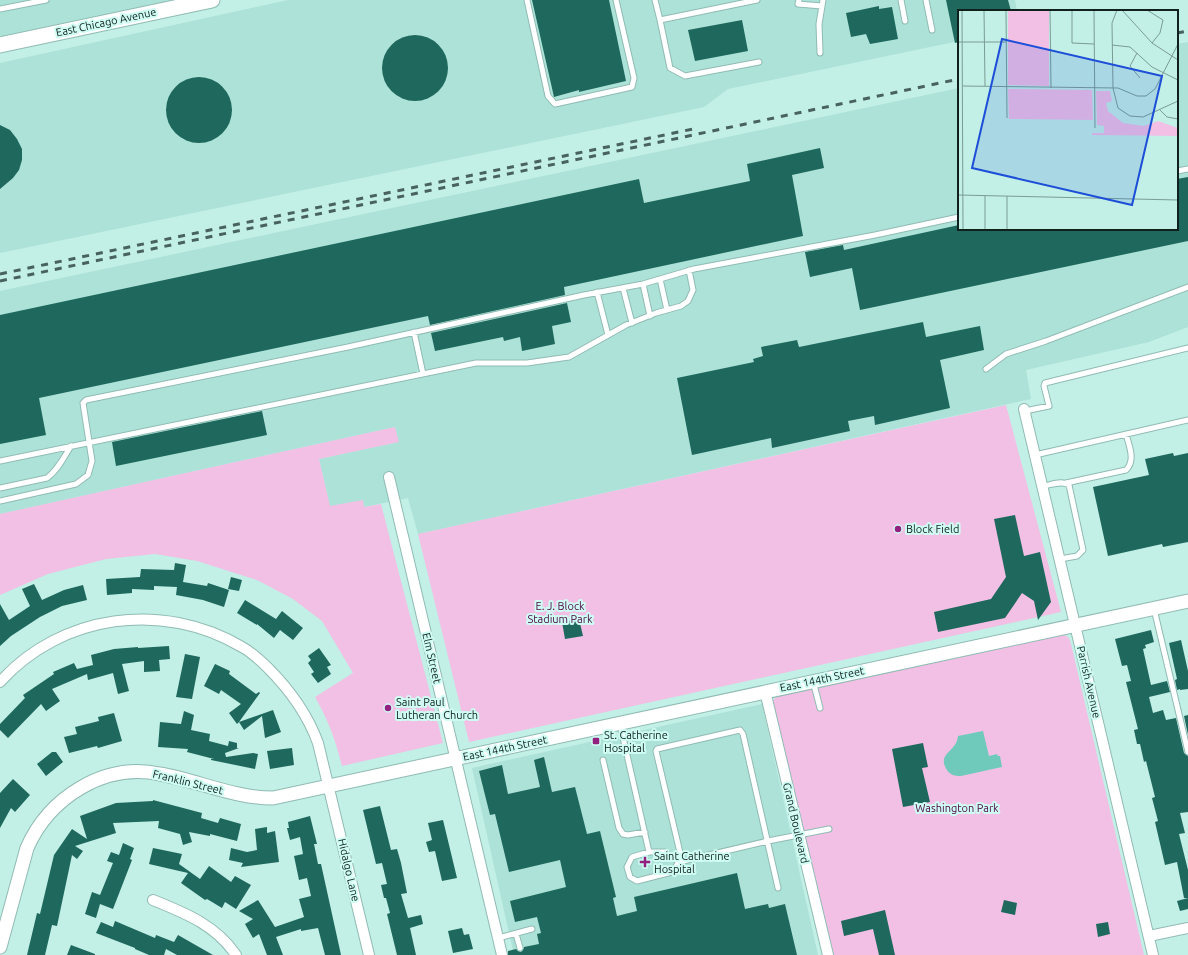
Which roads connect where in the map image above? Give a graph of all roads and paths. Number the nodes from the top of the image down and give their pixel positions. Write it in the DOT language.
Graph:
graph roads {
  1 [pos="46,0"];
  2 [pos="212,0"];
  3 [pos="526,0"];
  4 [pos="616,0"];
  5 [pos="656,0"];
  6 [pos="757,0"];
  7 [pos="799,0"];
  8 [pos="901,0"];
  9 [pos="926,0"];
  10 [pos="823,3"];
  11 [pos="0,9"];
  12 [pos="660,20"];
  13 [pos="905,21"];
  14 [pos="932,30"];
  15 [pos="0,45"];
  16 [pos="820,53"];
  17 [pos="759,62"];
  18 [pos="1188,169"];
  19 [pos="1178,171"];
  20 [pos="958,218"];
  21 [pos="689,270"];
  22 [pos="660,279"];
  23 [pos="643,284"];
  24 [pos="1188,287"];
  25 [pos="623,288"];
  26 [pos="597,292"];
  27 [pos="668,310"];
  28 [pos="650,316"];
  29 [pos="632,323"];
  30 [pos="414,332"];
  31 [pos="608,335"];
  32 [pos="1188,348"];
  33 [pos="986,369"];
  34 [pos="423,374"];
  35 [pos="1024,410"];
  36 [pos="1188,420"];
  37 [pos="1126,434"];
  38 [pos="89,442"];
  39 [pos="71,446"];
  40 [pos="1035,455"];
  41 [pos="0,460"];
  42 [pos="389,477"];
  43 [pos="1066,483"];
  44 [pos="1043,486"];
  45 [pos="0,488"];
  46 [pos="0,500"];
  47 [pos="1060,559"];
  48 [pos="1188,601"];
  49 [pos="1154,608"];
  50 [pos="1076,625"];
  51 [pos="813,681"];
  52 [pos="0,682"];
  53 [pos="765,691"];
  54 [pos="820,708"];
  55 [pos="619,723"];
  56 [pos="1188,752"];
  57 [pos="455,758"];
  58 [pos="603,760"];
  59 [pos="328,786"];
  60 [pos="829,829"];
  61 [pos="645,832"];
  62 [pos="799,835"];
  63 [pos="768,841"];
  64 [pos="649,852"];
  65 [pos="680,861"];
  66 [pos="778,888"];
  67 [pos="153,900"];
  68 [pos="1188,928"];
  69 [pos="532,929"];
  70 [pos="516,934"];
  71 [pos="1149,936"];
  72 [pos="498,938"];
  73 [pos="0,947"];
  74 [pos="520,948"];
  75 [pos="236,955"];
  76 [pos="369,955"];
  77 [pos="502,955"];
  78 [pos="828,955"];
  79 [pos="1153,955"];
  1 -- 11 [label="lane"];
  2 -- 15 [label="main road, East Chicago Avenue"];
  3 -- 4 [label="lane"];
  5 -- 12 [label="lane"];
  6 -- 12 [label="lane"];
  7 -- 10 [label="lane"];
  8 -- 13 [label="lane"];
  9 -- 14 [label="lane"];
  10 -- 16 [label="lane"];
  12 -- 17 [label="lane"];
  18 -- 19 [label="lane"];
  20 -- 21 [label="lane"];
  21 -- 22 [label="lane"];
  21 -- 27 [label="lane"];
  22 -- 23 [label="lane"];
  22 -- 27 [label="lane"];
  23 -- 25 [label="lane"];
  23 -- 28 [label="lane"];
  24 -- 33 [label="lane"];
  25 -- 26 [label="lane"];
  25 -- 29 [label="lane"];
  26 -- 30 [label="lane"];
  26 -- 31 [label="lane"];
  27 -- 28 [label="lane"];
  28 -- 29 [label="lane"];
  29 -- 31 [label="lane"];
  30 -- 34 [label="lane"];
  30 -- 38 [label="lane"];
  31 -- 34 [label="lane"];
  32 -- 35 [label="lane"];
  34 -- 38 [label="lane"];
  35 -- 40 [label="street, Parrish Avenue"];
  36 -- 37 [label="lane"];
  37 -- 40 [label="lane"];
  37 -- 43 [label="lane"];
  38 -- 39 [label="lane"];
  38 -- 46 [label="lane"];
  39 -- 41 [label="lane"];
  39 -- 45 [label="lane"];
  40 -- 44 [label="street, Parrish Avenue"];
  42 -- 57 [label="street, Elm Street"];
  43 -- 44 [label="lane"];
  43 -- 47 [label="lane"];
  44 -- 47 [label="street, Parrish Avenue"];
  47 -- 50 [label="street, Parrish Avenue"];
  48 -- 49 [label="street, East 144th Street"];
  49 -- 50 [label="street, East 144th Street"];
  49 -- 56 [label="lane"];
  50 -- 51 [label="street, East 144th Street"];
  50 -- 71 [label="street, Parrish Avenue"];
  51 -- 53 [label="street, East 144th Street"];
  51 -- 54 [label="lane"];
  52 -- 59 [label="street, Hidalgo Lane"];
  53 -- 55 [label="street, East 144th Street"];
  53 -- 62 [label="street, Grand Boulevard"];
  55 -- 57 [label="street, East 144th Street"];
  55 -- 61 [label="lane"];
  57 -- 59 [label="street, Franklin Street"];
  57 -- 72 [label="street, Elm Street"];
  58 -- 61 [label="lane"];
  59 -- 73 [label="street, Franklin Street"];
  59 -- 76 [label="street, Hidalgo Lane"];
  60 -- 62 [label="lane"];
  61 -- 64 [label="lane"];
  62 -- 63 [label="lane"];
  62 -- 78 [label="street, Grand Boulevard"];
  63 -- 65 [label="lane"];
  63 -- 65 [label="lane"];
  63 -- 66 [label="lane"];
  64 -- 65 [label="lane"];
  64 -- 65 [label="lane"];
  67 -- 75 [label="street"];
  68 -- 71 [label="street"];
  69 -- 70 [label="lane"];
  70 -- 72 [label="lane"];
  70 -- 74 [label="lane"];
  71 -- 79 [label="street, Parrish Avenue"];
  72 -- 77 [label="street, Elm Street"];
}
